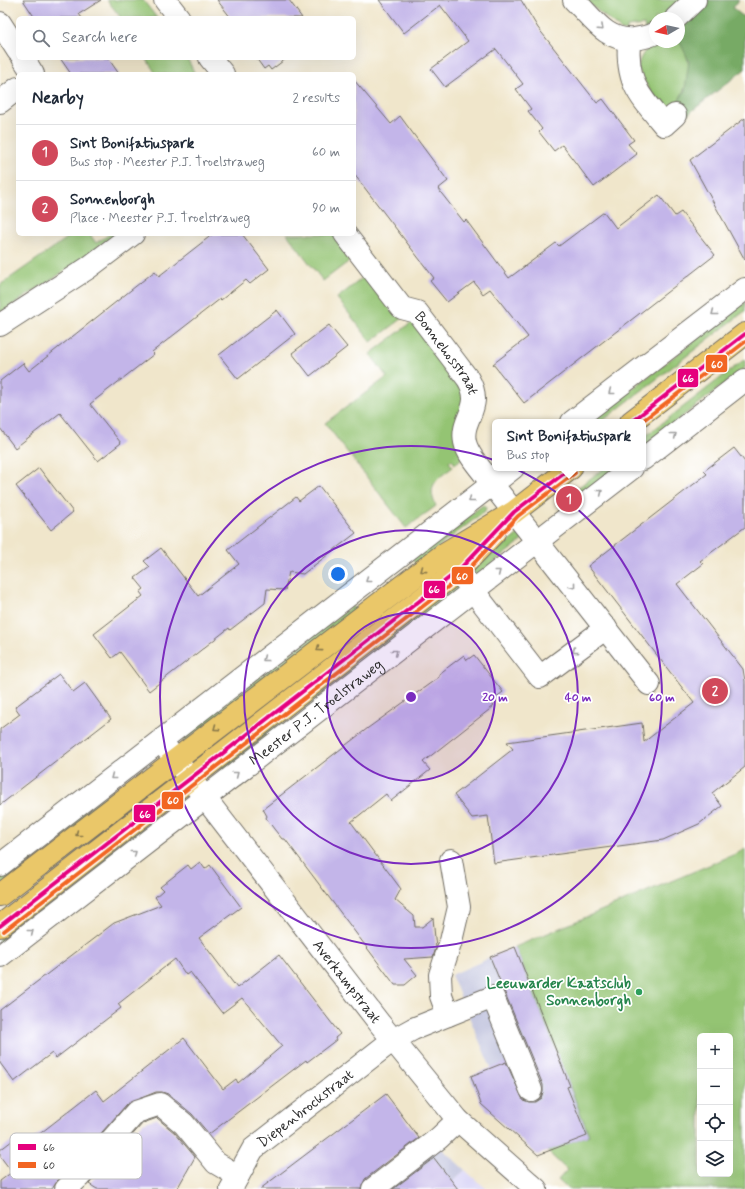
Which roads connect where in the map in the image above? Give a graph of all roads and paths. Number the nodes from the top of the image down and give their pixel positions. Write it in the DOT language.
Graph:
graph roads {
  1 [pos="165,0"];
  2 [pos="574,0"];
  3 [pos="695,0"];
  4 [pos="682,12"];
  5 [pos="177,16"];
  6 [pos="0,23"];
  7 [pos="649,35"];
  8 [pos="629,40"];
  9 [pos="16,47"];
  10 [pos="24,60"];
  11 [pos="32,72"];
  12 [pos="16,90"];
  13 [pos="0,102"];
  14 [pos="670,120"];
  15 [pos="130,236"];
  16 [pos="347,236"];
  17 [pos="745,289"];
  18 [pos="0,325"];
  19 [pos="745,334"];
  20 [pos="745,380"];
  21 [pos="576,419"];
  22 [pos="635,419"];
  23 [pos="646,457"];
  24 [pos="509,471"];
  25 [pos="567,471"];
  26 [pos="628,471"];
  27 [pos="492,484"];
  28 [pos="514,512"];
  29 [pos="538,541"];
  30 [pos="444,554"];
  31 [pos="458,571"];
  32 [pos="473,591"];
  33 [pos="606,628"];
  34 [pos="649,684"];
  35 [pos="161,740"];
  36 [pos="175,759"];
  37 [pos="191,778"];
  38 [pos="205,798"];
  39 [pos="451,860"];
  40 [pos="0,865"];
  41 [pos="0,895"];
  42 [pos="0,926"];
  43 [pos="0,956"];
  44 [pos="448,1015"];
  45 [pos="393,1040"];
  46 [pos="531,1090"];
  47 [pos="458,1120"];
  48 [pos="118,1133"];
  49 [pos="77,1179"];
  50 [pos="235,1182"];
  51 [pos="66,1189"];
  52 [pos="373,1189"];
  53 [pos="536,1189"];
  1 -- 5 [label="street"];
  2 -- 8 [label="street, one-way"];
  3 -- 4 [label="street"];
  6 -- 9 [label="street"];
  7 -- 8 [label="street"];
  8 -- 14 [label="street"];
  10 -- 11 [label="street"];
  12 -- 13 [label="street"];
  15 -- 18 [label="street"];
  16 -- 27 [label="street, Bonnehosstraat"];
  17 -- 21 [label="street, one-way"];
  19 -- 22 [label="main road"];
  23 -- 20 [label="street, one-way"];
  24 -- 27 [label="street"];
  25 -- 28 [label="main road, Meester P.J. Troelstraweg"];
  29 -- 26 [label="street, Meester P.J. Troelstraweg, one-way"];
  27 -- 28 [label="street, Bonnehosstraat"];
  27 -- 35 [label="street, one-way"];
  28 -- 29 [label="street, Bonnehosstraat"];
  28 -- 30 [label="main road, Meester P.J. Troelstraweg"];
  28 -- 31 [label="main road, Meester P.J. Troelstraweg"];
  32 -- 29 [label="street, Meester P.J. Troelstraweg, one-way"];
  29 -- 33 [label="street, Bonnehosstraat, one-way"];
  30 -- 31 [label="street"];
  30 -- 36 [label="main road, Meester P.J. Troelstraweg, one-way"];
  31 -- 32 [label="street"];
  31 -- 37 [label="main road, Meester P.J. Troelstraweg"];
  33 -- 32 [label="street, one-way"];
  38 -- 32 [label="street, Meester P.J. Troelstraweg, one-way"];
  33 -- 34 [label="street, Bonnehosstraat"];
  35 -- 36 [label="street"];
  35 -- 40 [label="street, one-way"];
  36 -- 37 [label="street, Averkampstraat"];
  36 -- 41 [label="main road, Meester P.J. Troelstraweg, one-way"];
  37 -- 38 [label="street, Averkampstraat"];
  37 -- 42 [label="main road, Meester P.J. Troelstraweg"];
  43 -- 38 [label="street, Meester P.J. Troelstraweg, one-way"];
  38 -- 45 [label="street, Averkampstraat"];
  39 -- 44 [label="street"];
  44 -- 45 [label="street, Diepenbrockstraat"];
  44 -- 46 [label="street, Diepenbrockstraat"];
  45 -- 47 [label="street, Averkampstraat"];
  45 -- 50 [label="street, Diepenbrockstraat"];
  47 -- 52 [label="street"];
  47 -- 53 [label="street, Averkampstraat"];
  48 -- 50 [label="street"];
  49 -- 51 [label="street"];
}
